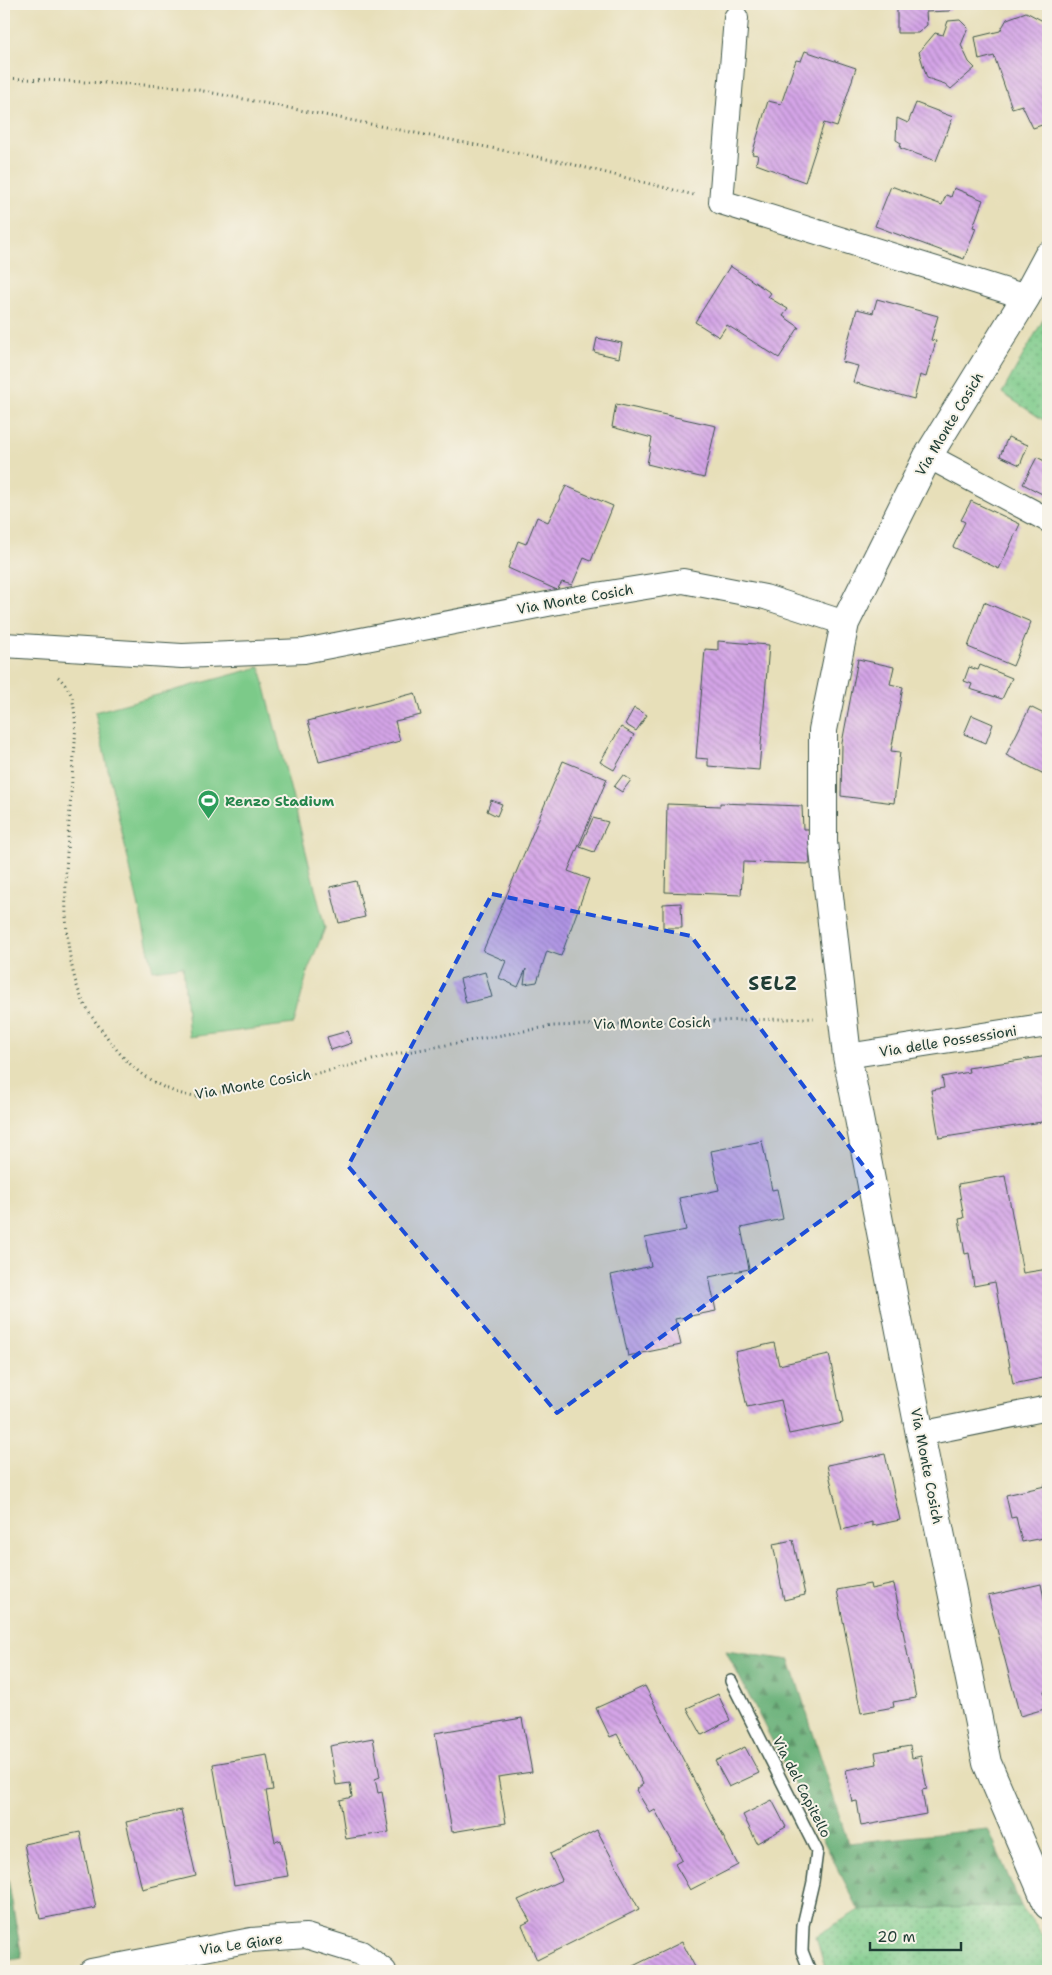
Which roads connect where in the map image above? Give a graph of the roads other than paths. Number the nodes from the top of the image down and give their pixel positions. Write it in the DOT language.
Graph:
graph roads {
  1 [pos="736,18"];
  2 [pos="1048,256"];
  3 [pos="1026,297"];
  4 [pos="928,456"];
  5 [pos="1048,520"];
  6 [pos="845,623"];
  7 [pos="11,646"];
  8 [pos="1048,1026"];
  9 [pos="847,1056"];
  10 [pos="1048,1408"];
  11 [pos="920,1434"];
  12 [pos="731,1681"];
  13 [pos="1048,1904"];
  14 [pos="91,1971"];
  15 [pos="384,1971"];
  16 [pos="810,1971"];
  1 -- 3 [label="street"];
  2 -- 3 [label="street, Via Monte Cosich"];
  3 -- 4 [label="street, Via Monte Cosich"];
  4 -- 5 [label="street"];
  4 -- 6 [label="street, Via Monte Cosich"];
  6 -- 7 [label="street, Via Monte Cosich"];
  6 -- 9 [label="street, Via Monte Cosich"];
  8 -- 9 [label="street, Via delle Possessioni"];
  9 -- 11 [label="street, Via Monte Cosich"];
  10 -- 11 [label="street"];
  11 -- 13 [label="street, Via Monte Cosich"];
  12 -- 16 [label="lane, Via del Capitello"];
  14 -- 15 [label="street, Via Le Giare"];
}
